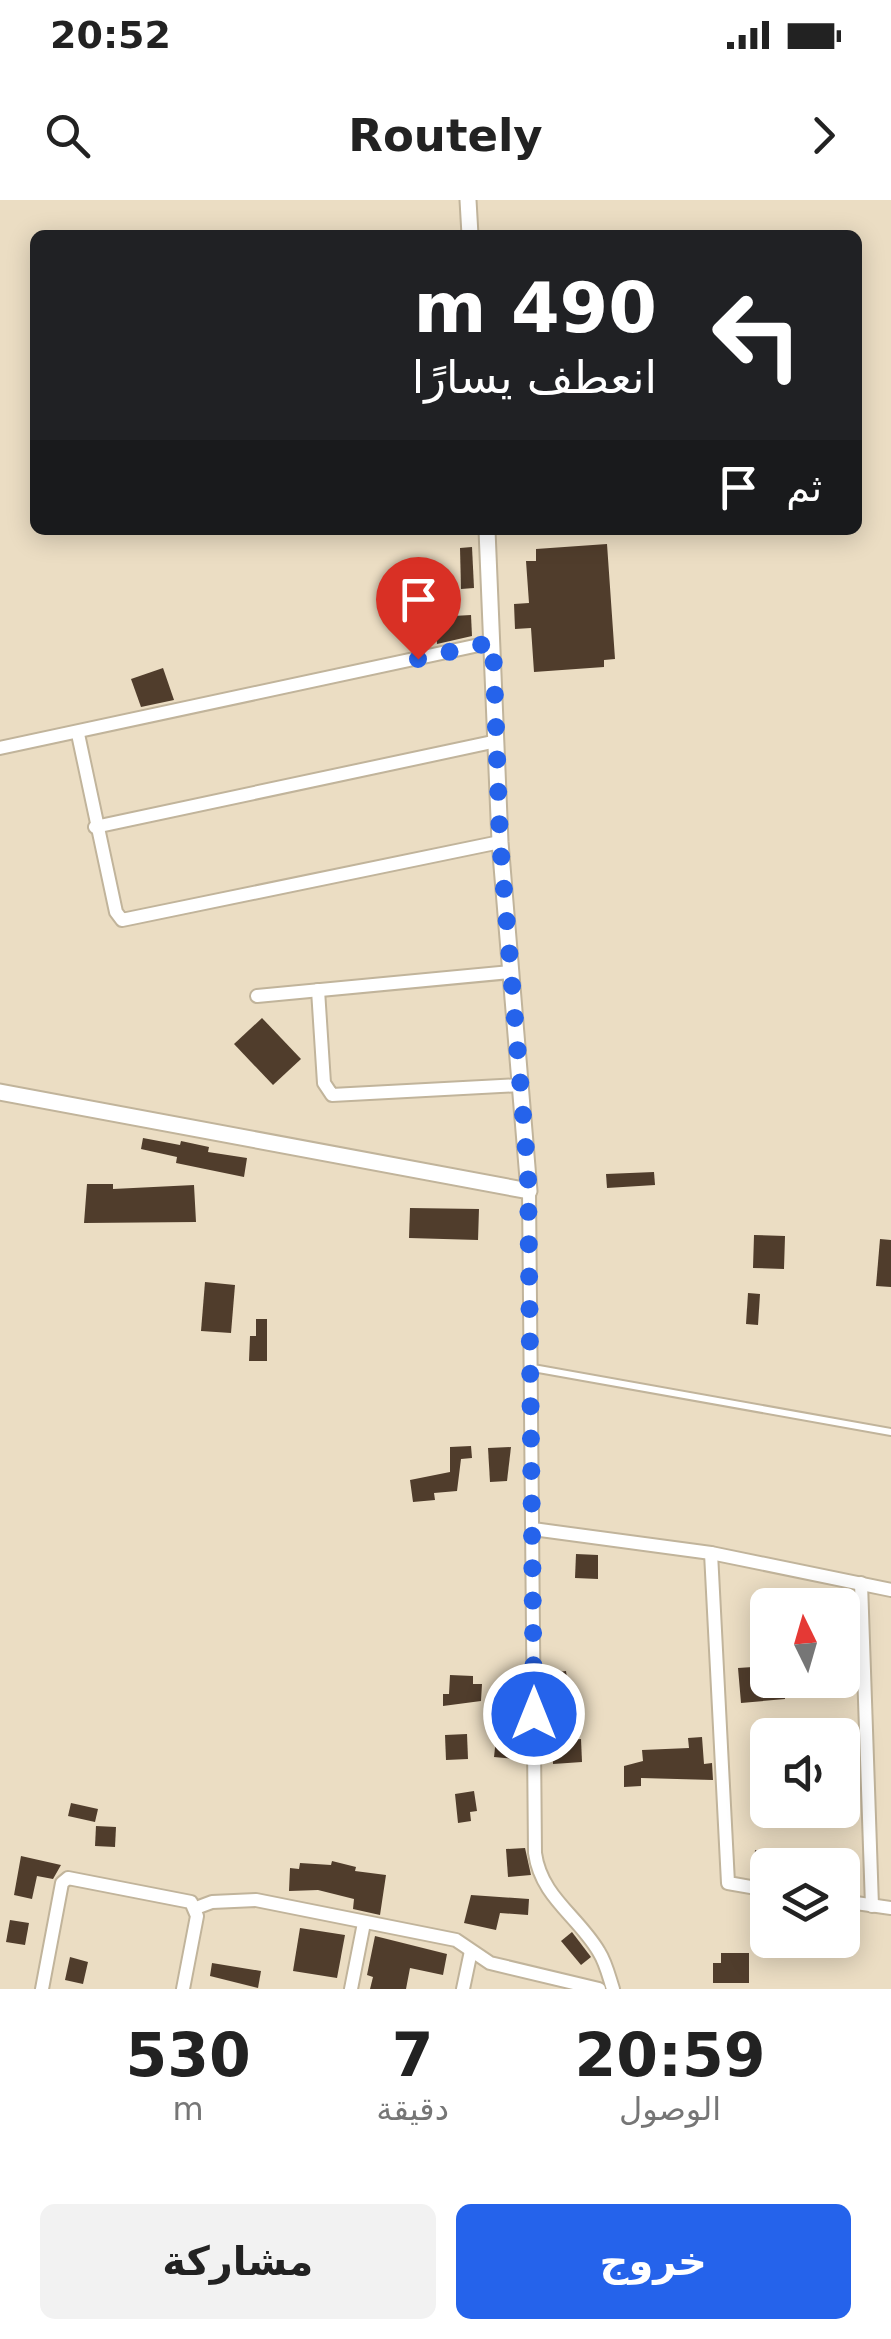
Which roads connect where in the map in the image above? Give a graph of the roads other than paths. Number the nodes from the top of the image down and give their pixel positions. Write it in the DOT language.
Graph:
graph roads {
  1 [pos="468,200"];
  2 [pos="470,230"];
  3 [pos="487,535"];
  4 [pos="493,642"];
  5 [pos="78,734"];
  6 [pos="497,741"];
  7 [pos="0,748"];
  8 [pos="95,827"];
  9 [pos="500,842"];
  10 [pos="510,972"];
  11 [pos="318,990"];
  12 [pos="257,996"];
  13 [pos="521,1085"];
  14 [pos="0,1092"];
  15 [pos="528,1192"];
  16 [pos="533,1368"];
  17 [pos="891,1432"];
  18 [pos="533,1529"];
  19 [pos="711,1553"];
  20 [pos="860,1583"];
  21 [pos="891,1590"];
  22 [pos="750,1886"];
  23 [pos="860,1904"];
  24 [pos="872,1906"];
  25 [pos="196,1908"];
  26 [pos="891,1908"];
  27 [pos="364,1923"];
  28 [pos="471,1950"];
  29 [pos="42,1989"];
  30 [pos="183,1989"];
  31 [pos="351,1989"];
  32 [pos="463,1989"];
  33 [pos="599,1989"];
  34 [pos="612,1989"];
  1 -- 2 [label="street"];
  3 -- 4 [label="street"];
  4 -- 5 [label="street"];
  4 -- 6 [label="street"];
  5 -- 7 [label="street"];
  5 -- 8 [label="street"];
  6 -- 8 [label="street"];
  6 -- 9 [label="street"];
  8 -- 9 [label="street"];
  9 -- 10 [label="street"];
  10 -- 11 [label="street"];
  10 -- 13 [label="street"];
  11 -- 12 [label="street"];
  11 -- 13 [label="street"];
  13 -- 15 [label="street"];
  14 -- 15 [label="street"];
  15 -- 16 [label="street"];
  16 -- 17 [label="lane"];
  16 -- 18 [label="street"];
  18 -- 19 [label="street"];
  18 -- 34 [label="street"];
  19 -- 20 [label="street"];
  19 -- 22 [label="street"];
  20 -- 21 [label="street"];
  20 -- 24 [label="street"];
  23 -- 24 [label="street"];
  24 -- 26 [label="street"];
  25 -- 27 [label="street"];
  25 -- 29 [label="street"];
  25 -- 30 [label="street"];
  27 -- 28 [label="street"];
  27 -- 31 [label="street"];
  28 -- 32 [label="street"];
  28 -- 33 [label="street"];
}
